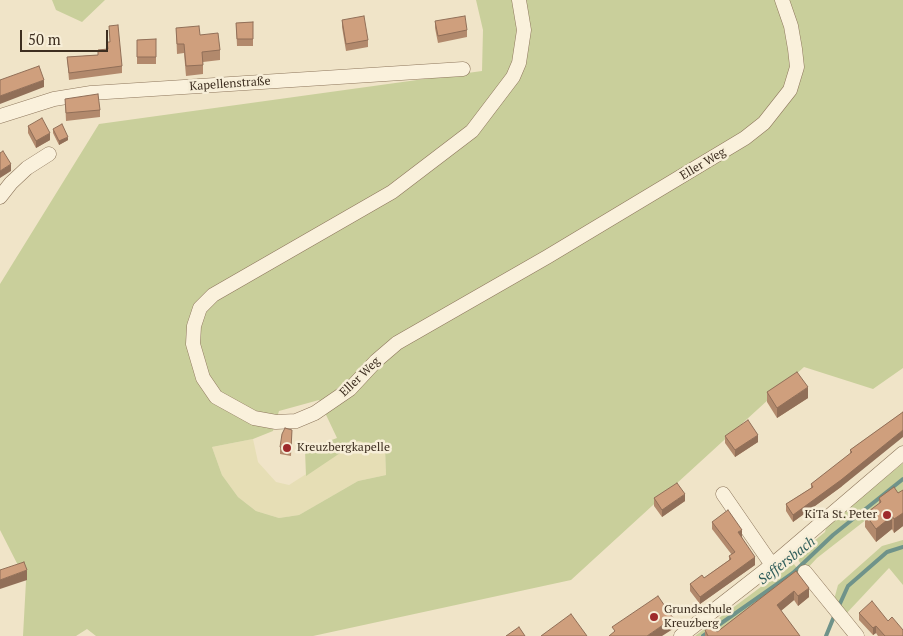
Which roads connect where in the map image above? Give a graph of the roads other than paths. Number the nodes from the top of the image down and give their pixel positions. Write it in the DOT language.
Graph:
graph roads {
  1 [pos="519,0"];
  2 [pos="782,0"];
  3 [pos="463,69"];
  4 [pos="0,116"];
  5 [pos="49,154"];
  6 [pos="0,197"];
  7 [pos="903,453"];
  8 [pos="723,494"];
  9 [pos="772,565"];
  10 [pos="805,572"];
  11 [pos="681,636"];
  12 [pos="857,636"];
  1 -- 2 [label="street, Eller Weg"];
  3 -- 4 [label="street, Kapellenstraße"];
  5 -- 6 [label="street"];
  7 -- 9 [label="street"];
  8 -- 9 [label="street"];
  9 -- 11 [label="street"];
  10 -- 12 [label="street"];
}
